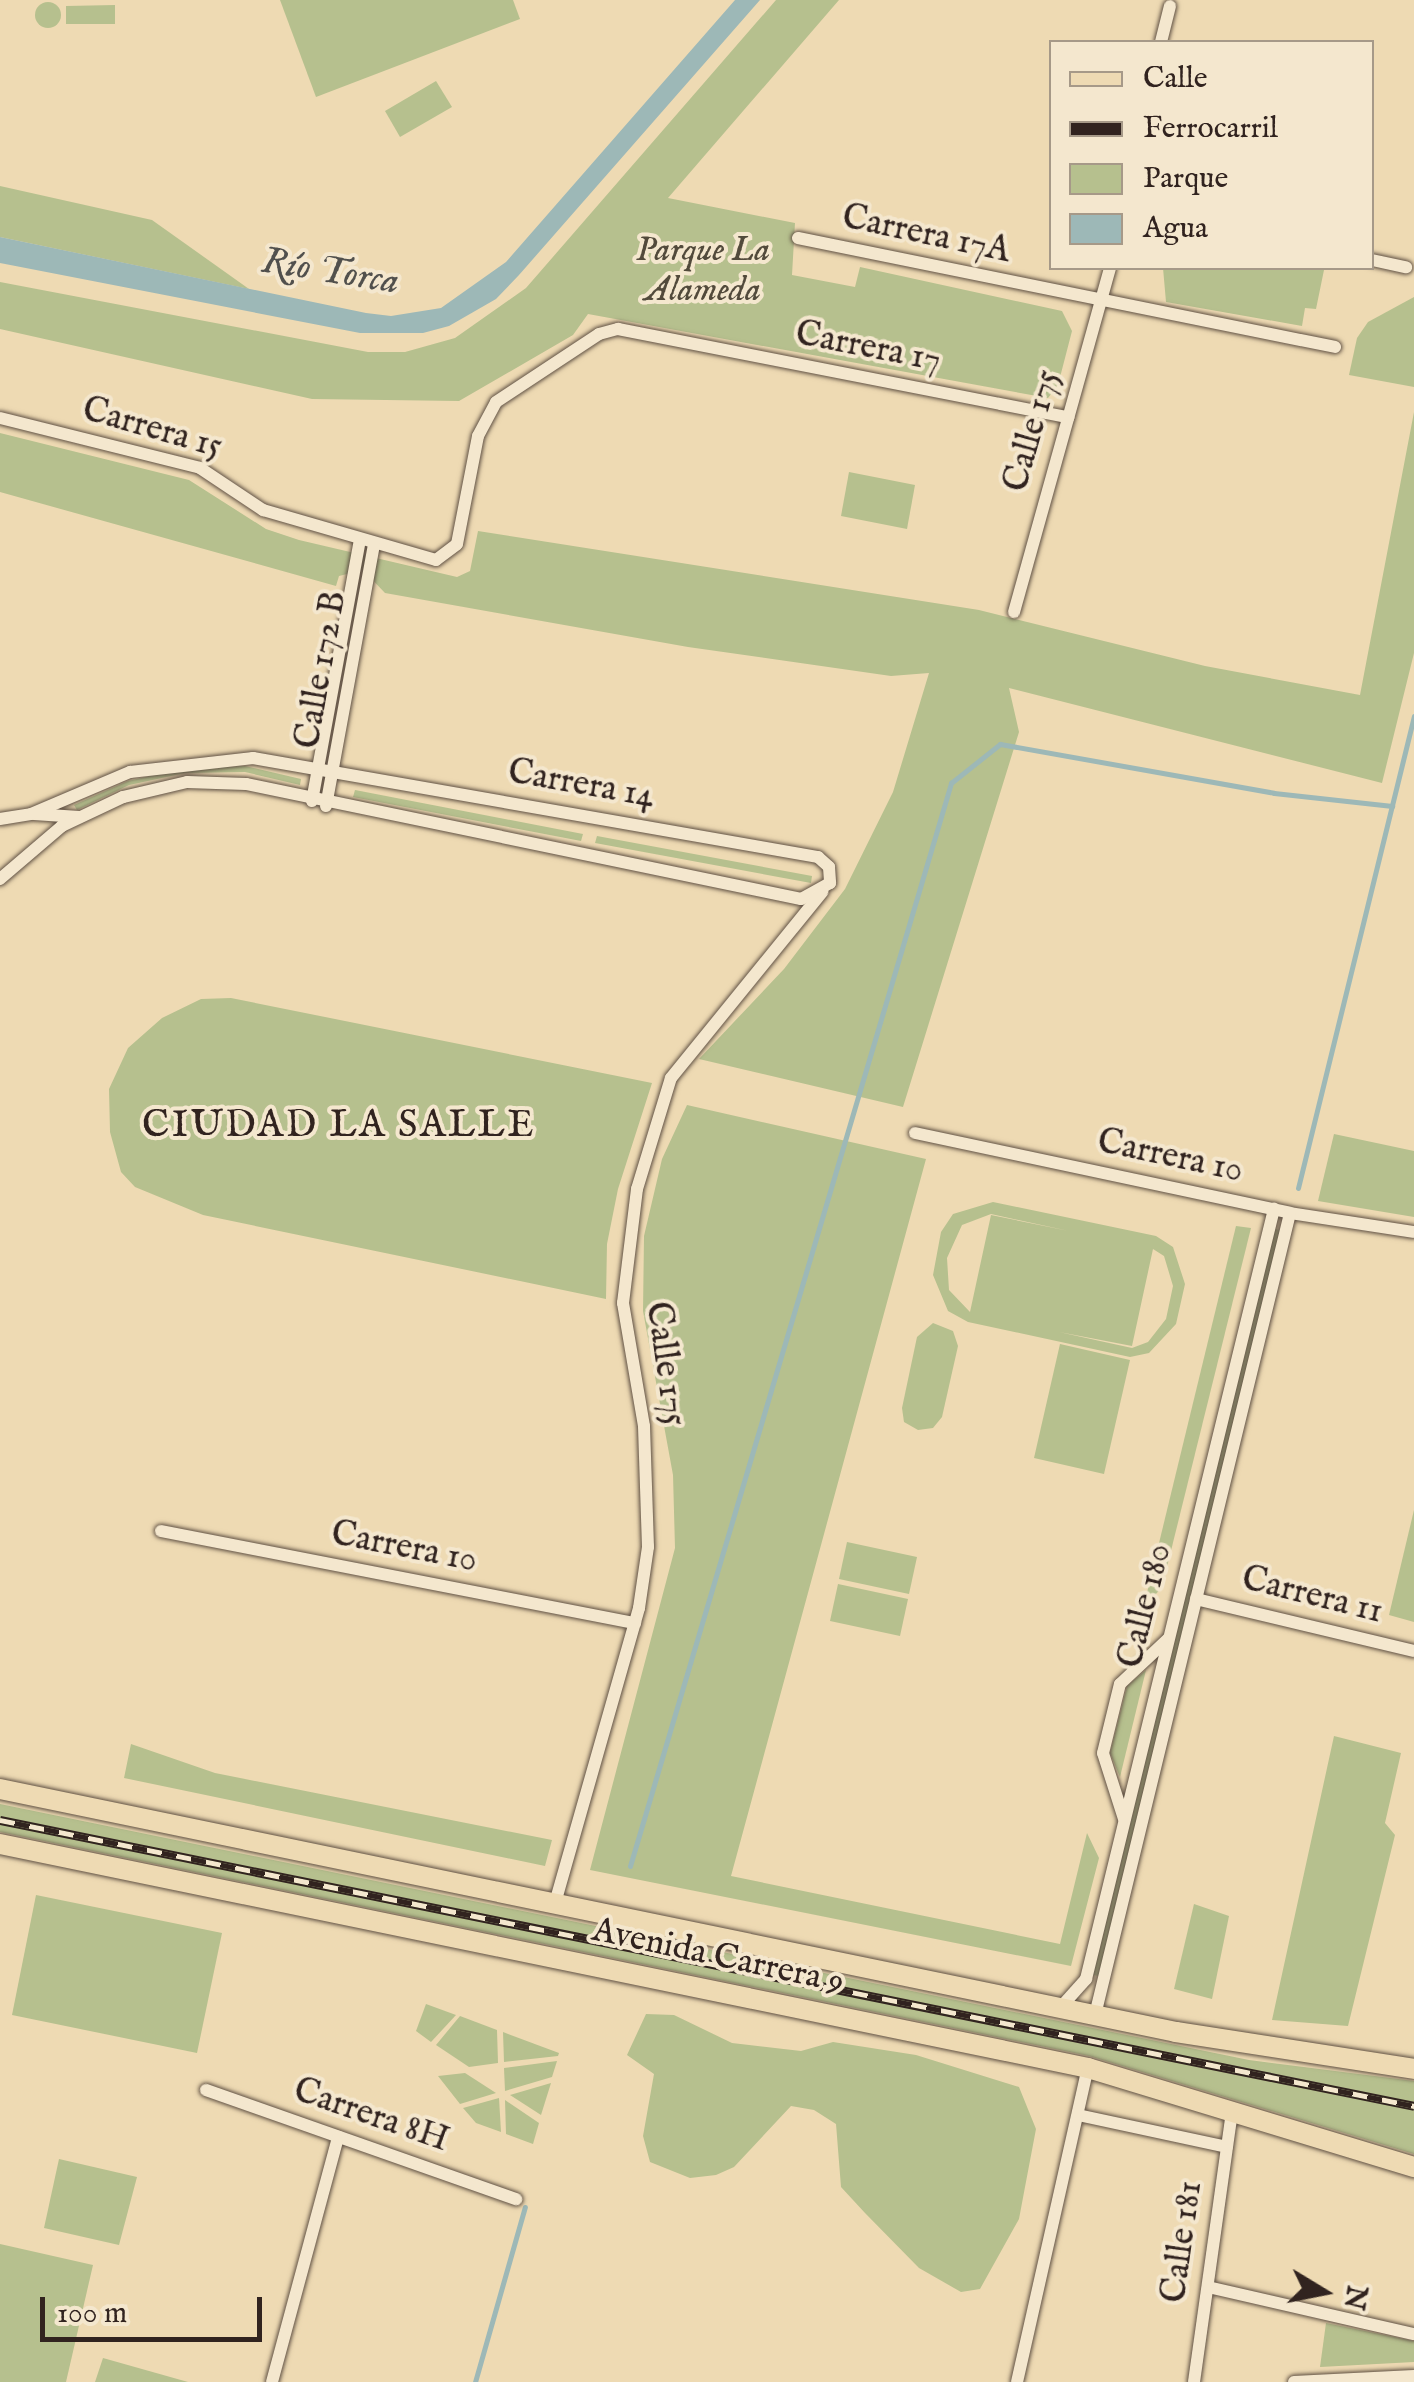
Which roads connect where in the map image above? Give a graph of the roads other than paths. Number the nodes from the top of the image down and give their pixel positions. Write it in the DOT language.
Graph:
graph roads {
  1 [pos="1170,6"];
  2 [pos="1162,40"];
  3 [pos="798,238"];
  4 [pos="1374,260"];
  5 [pos="1406,267"];
  6 [pos="1110,270"];
  7 [pos="1101,304"];
  8 [pos="1335,347"];
  9 [pos="1068,416"];
  10 [pos="0,418"];
  11 [pos="367,542"];
  12 [pos="450,554"];
  13 [pos="1014,612"];
  14 [pos="318,768"];
  15 [pos="334,771"];
  16 [pos="312,801"];
  17 [pos="326,806"];
  18 [pos="31,814"];
  19 [pos="80,817"];
  20 [pos="0,819"];
  21 [pos="0,879"];
  22 [pos="830,882"];
  23 [pos="915,1133"];
  24 [pos="1274,1210"];
  25 [pos="1290,1213"];
  26 [pos="1414,1232"];
  27 [pos="162,1531"];
  28 [pos="1196,1598"];
  29 [pos="635,1623"];
  30 [pos="1169,1638"];
  31 [pos="1414,1651"];
  32 [pos="0,1789"];
  33 [pos="1125,1822"];
  34 [pos="0,1844"];
  35 [pos="555,1903"];
  36 [pos="1060,2008"];
  37 [pos="1094,2015"];
  38 [pos="1088,2068"];
  39 [pos="1414,2069"];
  40 [pos="206,2090"];
  41 [pos="1232,2111"];
  42 [pos="1078,2115"];
  43 [pos="338,2136"];
  44 [pos="1227,2147"];
  45 [pos="1414,2168"];
  46 [pos="516,2199"];
  47 [pos="1208,2287"];
  48 [pos="1414,2334"];
  49 [pos="1414,2376"];
  50 [pos="272,2382"];
  51 [pos="1017,2382"];
  52 [pos="1194,2382"];
  53 [pos="1294,2382"];
  1 -- 2 [label="street"];
  3 -- 7 [label="street, Carrera 17A"];
  4 -- 5 [label="street"];
  6 -- 7 [label="street, Calle 175"];
  7 -- 8 [label="street, Carrera 17A"];
  7 -- 9 [label="street, Calle 175"];
  9 -- 12 [label="street, Carrera 17"];
  9 -- 13 [label="street, Calle 175"];
  10 -- 11 [label="street, Carrera 15"];
  11 -- 12 [label="street, Carrera 15"];
  11 -- 14 [label="street, Calle 172 B"];
  11 -- 15 [label="street, Calle 172 B"];
  14 -- 15 [label="street, Carrera 14"];
  14 -- 16 [label="street, Calle 172 B"];
  14 -- 18 [label="street, Carrera 14"];
  15 -- 17 [label="street, Calle 172 B"];
  15 -- 22 [label="street, Carrera 14"];
  16 -- 17 [label="street"];
  16 -- 19 [label="street"];
  17 -- 22 [label="street"];
  18 -- 19 [label="street"];
  18 -- 20 [label="street"];
  19 -- 21 [label="street"];
  22 -- 29 [label="street, Calle 175"];
  23 -- 24 [label="street, Carrera 10"];
  24 -- 25 [label="street, Carrera 10"];
  24 -- 30 [label="street, Calle 180"];
  25 -- 26 [label="street, Carrera 10"];
  25 -- 28 [label="street, Calle 180"];
  27 -- 29 [label="street, Carrera 10"];
  28 -- 31 [label="street, Carrera 11"];
  28 -- 37 [label="street, Calle 180"];
  29 -- 35 [label="street, Calle 175"];
  30 -- 33 [label="street, Calle 180"];
  30 -- 33 [label="street"];
  32 -- 35 [label="main road, Avenida Carrera 9"];
  33 -- 36 [label="street, Calle 180"];
  34 -- 38 [label="main road, Avenida Carrera 9"];
  35 -- 36 [label="main road, Avenida Carrera 9"];
  36 -- 37 [label="main road, Avenida Carrera 9"];
  37 -- 39 [label="main road, Avenida Carrera 9"];
  38 -- 41 [label="main road, Avenida Carrera 9"];
  38 -- 42 [label="street"];
  40 -- 43 [label="street, Carrera 8H"];
  41 -- 44 [label="street, Calle 181"];
  41 -- 45 [label="main road, Avenida Carrera 9"];
  42 -- 44 [label="street"];
  42 -- 51 [label="street"];
  43 -- 46 [label="street, Carrera 8H"];
  43 -- 50 [label="street"];
  44 -- 47 [label="street, Calle 181"];
  47 -- 48 [label="street"];
  47 -- 52 [label="street, Calle 181"];
  49 -- 53 [label="street"];
}
